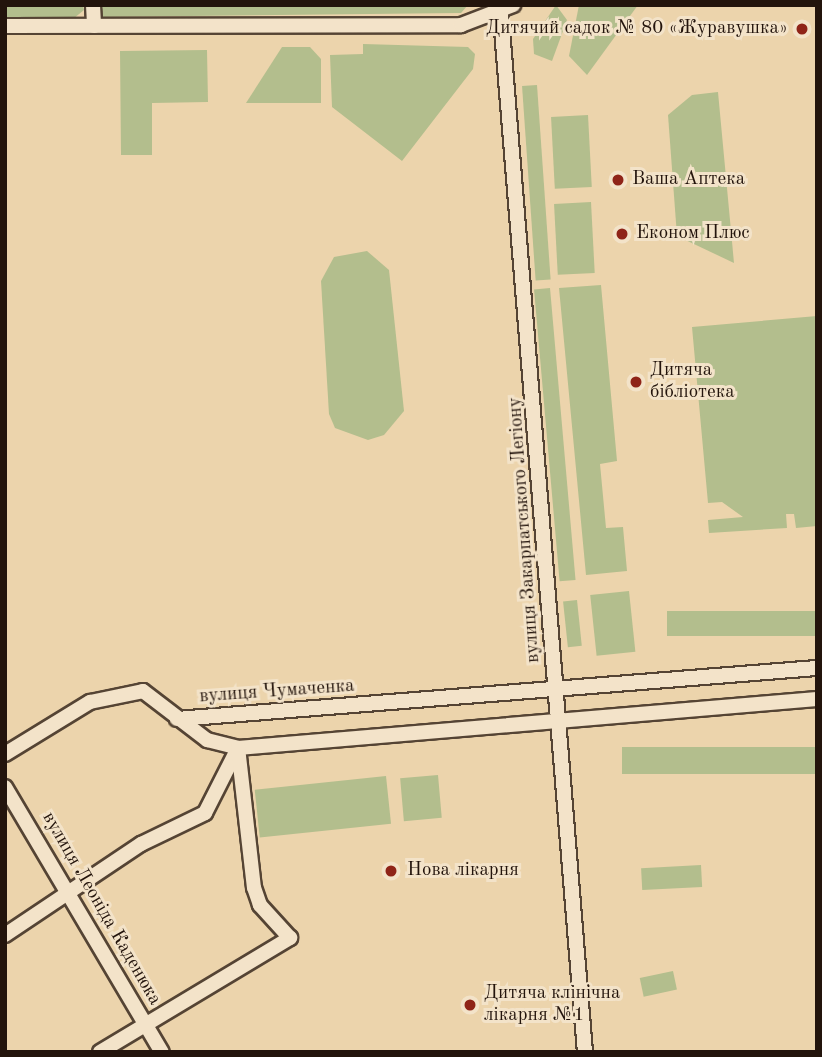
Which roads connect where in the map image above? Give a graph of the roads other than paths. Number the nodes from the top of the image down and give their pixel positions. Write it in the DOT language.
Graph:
graph roads {
  1 [pos="93,5"];
  2 [pos="504,8"];
  3 [pos="5,26"];
  4 [pos="94,26"];
  5 [pos="817,668"];
  6 [pos="557,691"];
  7 [pos="817,699"];
  8 [pos="177,719"];
  9 [pos="563,721"];
  10 [pos="238,748"];
  11 [pos="5,754"];
  12 [pos="5,787"];
  13 [pos="67,895"];
  14 [pos="5,935"];
  15 [pos="144,1024"];
  16 [pos="100,1052"];
  17 [pos="162,1052"];
  18 [pos="585,1052"];
  1 -- 4 [label="street"];
  2 -- 4 [label="street"];
  2 -- 6 [label="street, вулиця Закарпатського Легіону"];
  3 -- 4 [label="street"];
  5 -- 6 [label="street, вулиця Чумаченка"];
  6 -- 8 [label="street, вулиця Чумаченка"];
  6 -- 9 [label="street, вулиця Закарпатського Легіону"];
  7 -- 9 [label="street, вулиця Чумаченка"];
  8 -- 10 [label="street, вулиця Чумаченка"];
  8 -- 11 [label="street"];
  9 -- 10 [label="street, вулиця Чумаченка"];
  9 -- 18 [label="street, вулиця Закарпатського Легіону"];
  10 -- 13 [label="street"];
  10 -- 15 [label="street"];
  12 -- 13 [label="street, вулиця Леоніда Каденюка"];
  13 -- 14 [label="street"];
  13 -- 15 [label="street, вулиця Леоніда Каденюка"];
  15 -- 16 [label="street"];
  15 -- 17 [label="street, вулиця Леоніда Каденюка"];
}
